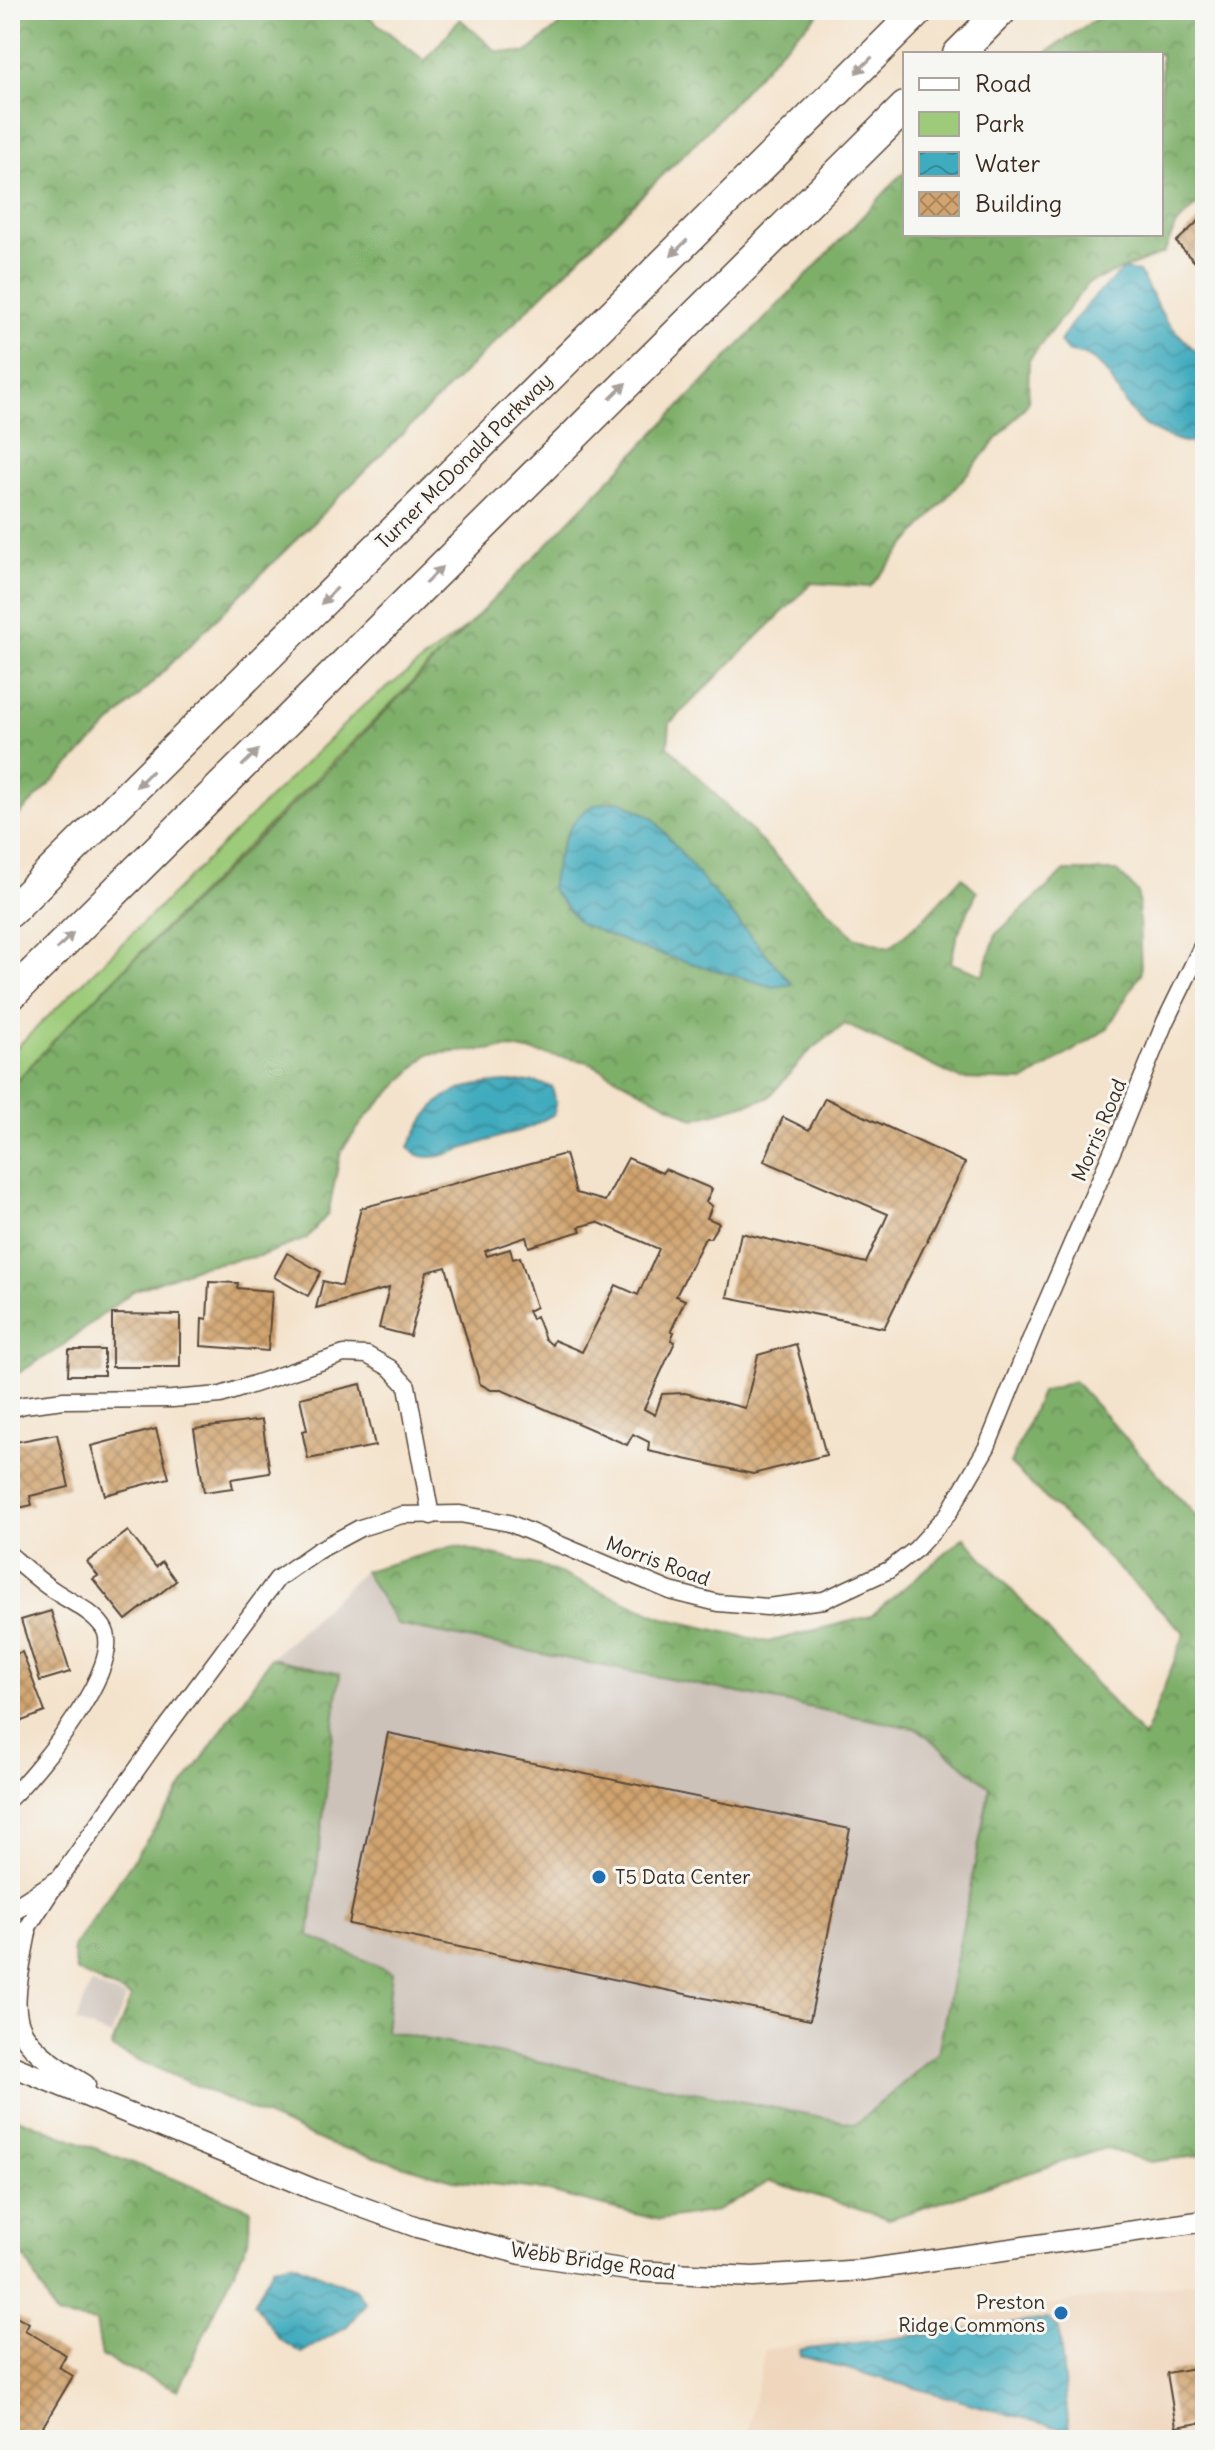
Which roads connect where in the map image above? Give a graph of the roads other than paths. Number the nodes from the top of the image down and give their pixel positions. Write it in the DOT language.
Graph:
graph roads {
  1 [pos="919,10"];
  2 [pos="1002,10"];
  3 [pos="960,52"];
  4 [pos="903,109"];
  5 [pos="10,912"];
  6 [pos="1205,940"];
  7 [pos="10,996"];
  8 [pos="10,1409"];
  9 [pos="431,1516"];
  10 [pos="10,1555"];
  11 [pos="10,1798"];
  12 [pos="57,1882"];
  13 [pos="10,1912"];
  14 [pos="26,1932"];
  15 [pos="10,1955"];
  16 [pos="10,2065"];
  17 [pos="133,2115"];
  18 [pos="1205,2221"];
  1 -- 5 [label="highway, Turner McDonald Parkway, one-way"];
  2 -- 3 [label="highway"];
  7 -- 4 [label="highway, one-way"];
  6 -- 9 [label="street, Morris Road"];
  8 -- 9 [label="street"];
  9 -- 12 [label="street, Morris Road"];
  10 -- 11 [label="street"];
  12 -- 13 [label="street"];
  12 -- 14 [label="street, Morris Road"];
  14 -- 15 [label="street, Morris Road"];
  14 -- 17 [label="street"];
  16 -- 17 [label="street, Webb Bridge Road"];
  17 -- 18 [label="street, Webb Bridge Road"];
}
